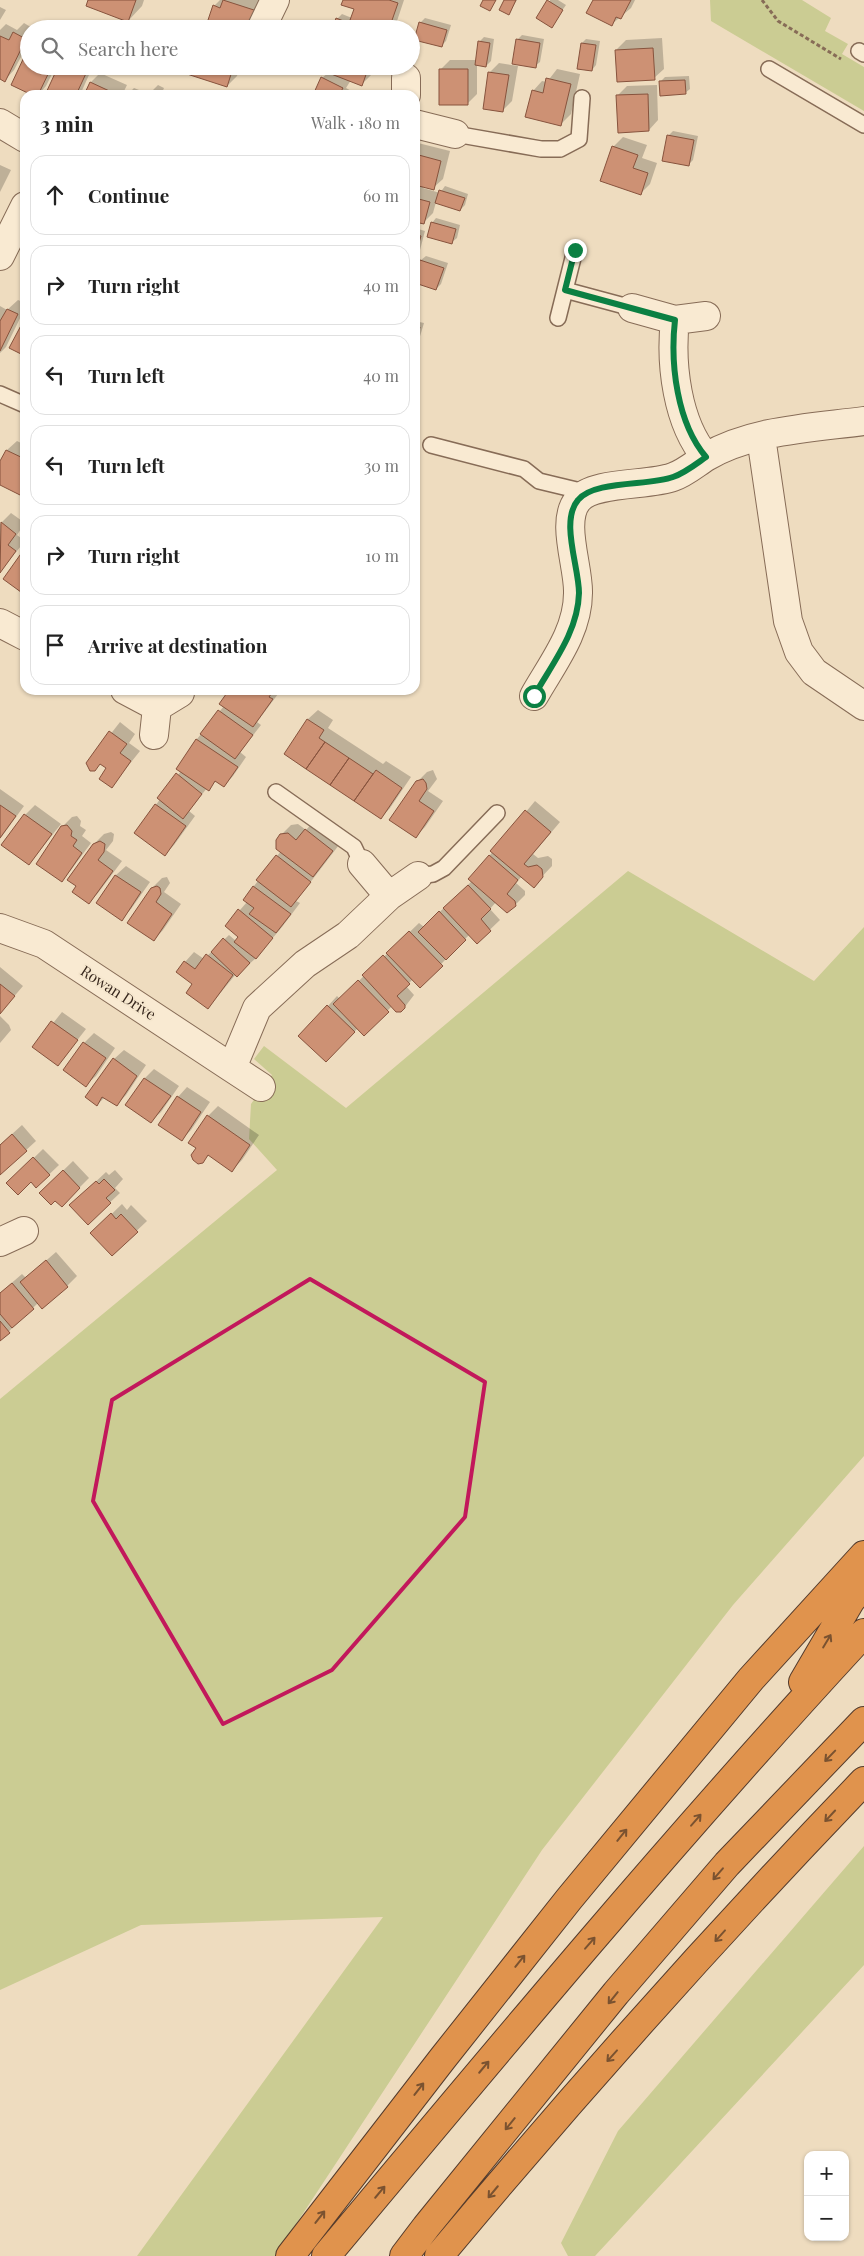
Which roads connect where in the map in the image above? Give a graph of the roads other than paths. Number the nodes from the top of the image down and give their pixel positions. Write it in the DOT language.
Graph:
graph roads {
  1 [pos="275,0"];
  2 [pos="265,20"];
  3 [pos="769,69"];
  4 [pos="582,98"];
  5 [pos="0,123"];
  6 [pos="864,124"];
  7 [pos="420,125"];
  8 [pos="455,134"];
  9 [pos="20,135"];
  10 [pos="20,216"];
  11 [pos="575,250"];
  12 [pos="0,256"];
  13 [pos="565,290"];
  14 [pos="632,308"];
  15 [pos="706,316"];
  16 [pos="558,318"];
  17 [pos="675,320"];
  18 [pos="0,394"];
  19 [pos="20,403"];
  20 [pos="864,421"];
  21 [pos="761,437"];
  22 [pos="431,445"];
  23 [pos="706,457"];
  24 [pos="589,493"];
  25 [pos="0,623"];
  26 [pos="20,633"];
  27 [pos="134,695"];
  28 [pos="177,695"];
  29 [pos="534,696"];
  30 [pos="864,706"];
  31 [pos="157,707"];
  32 [pos="154,735"];
  33 [pos="276,792"];
  34 [pos="498,814"];
  35 [pos="362,864"];
  36 [pos="418,876"];
  37 [pos="389,896"];
  38 [pos="0,928"];
  39 [pos="232,1068"];
  40 [pos="261,1087"];
  41 [pos="24,1231"];
  42 [pos="0,1242"];
  43 [pos="864,1555"];
  44 [pos="864,1586"];
  45 [pos="864,1633"];
  46 [pos="864,1721"];
  47 [pos="776,1728"];
  48 [pos="864,1781"];
  49 [pos="290,2256"];
  50 [pos="326,2256"];
  51 [pos="404,2256"];
  52 [pos="438,2256"];
  1 -- 2 [label="street"];
  3 -- 6 [label="lane"];
  4 -- 8 [label="lane"];
  5 -- 9 [label="street"];
  7 -- 8 [label="street"];
  10 -- 12 [label="street"];
  11 -- 13 [label="lane"];
  13 -- 14 [label="lane"];
  13 -- 16 [label="lane"];
  14 -- 17 [label="street"];
  15 -- 17 [label="street"];
  17 -- 23 [label="street"];
  18 -- 19 [label="lane"];
  20 -- 21 [label="street"];
  21 -- 23 [label="street"];
  21 -- 30 [label="street"];
  22 -- 24 [label="lane"];
  23 -- 24 [label="street"];
  24 -- 29 [label="street"];
  25 -- 26 [label="street"];
  27 -- 31 [label="street"];
  28 -- 31 [label="street"];
  31 -- 32 [label="street"];
  33 -- 35 [label="lane"];
  34 -- 36 [label="lane"];
  35 -- 37 [label="street"];
  36 -- 37 [label="street"];
  37 -- 39 [label="street"];
  38 -- 39 [label="street, Rowan Drive"];
  39 -- 40 [label="street, Rowan Drive"];
  41 -- 42 [label="street"];
  49 -- 43 [label="highway, one-way"];
  47 -- 44 [label="highway, one-way"];
  45 -- 47 [label="highway"];
  46 -- 51 [label="highway, one-way"];
  50 -- 47 [label="highway, one-way"];
  48 -- 52 [label="highway, one-way"];
}
